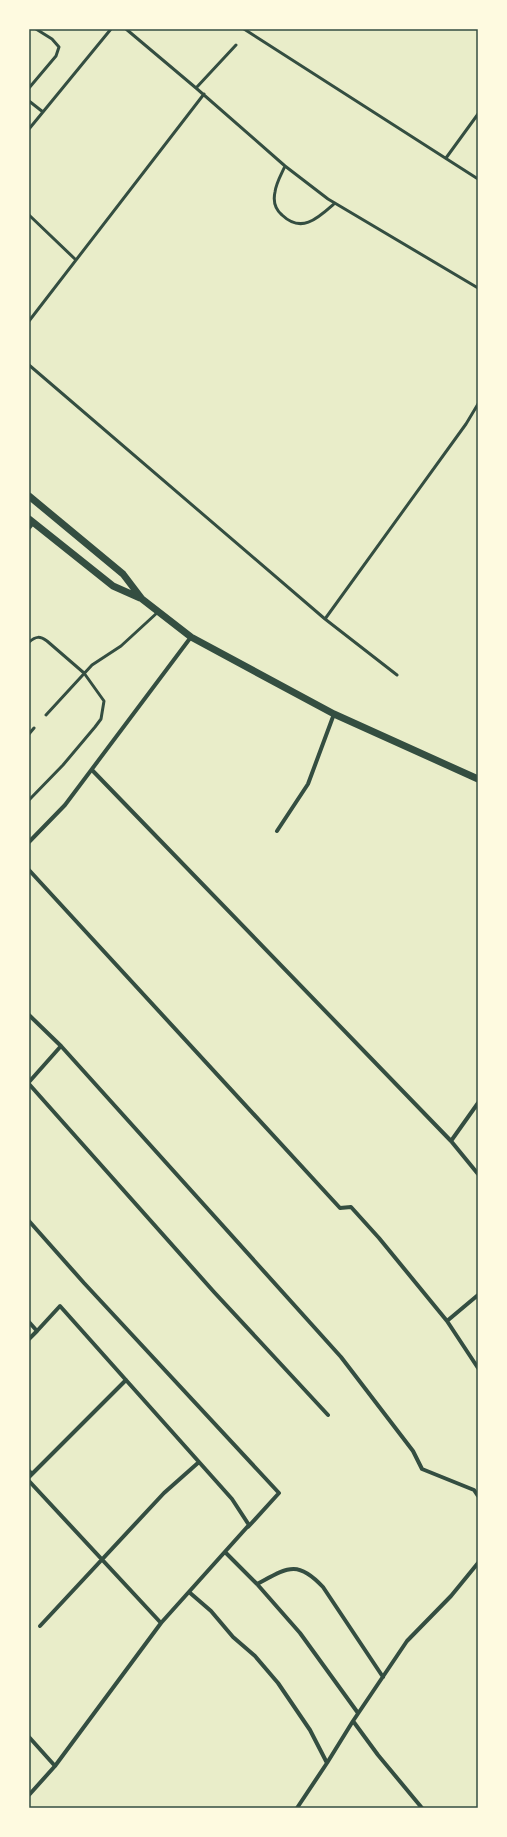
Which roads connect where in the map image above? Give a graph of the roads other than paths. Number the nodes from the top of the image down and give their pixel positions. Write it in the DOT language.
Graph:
graph roads {
  1 [pos="36,29"];
  2 [pos="111,29"];
  3 [pos="126,29"];
  4 [pos="244,29"];
  5 [pos="236,45"];
  6 [pos="29,88"];
  7 [pos="196,88"];
  8 [pos="204,94"];
  9 [pos="29,101"];
  10 [pos="43,112"];
  11 [pos="478,114"];
  12 [pos="29,129"];
  13 [pos="446,158"];
  14 [pos="285,166"];
  15 [pos="478,179"];
  16 [pos="335,203"];
  17 [pos="29,215"];
  18 [pos="76,260"];
  19 [pos="478,288"];
  20 [pos="29,320"];
  21 [pos="29,365"];
  22 [pos="478,404"];
  23 [pos="29,496"];
  24 [pos="30,523"];
  25 [pos="142,599"];
  26 [pos="158,612"];
  27 [pos="325,618"];
  28 [pos="191,637"];
  29 [pos="29,642"];
  30 [pos="84,673"];
  31 [pos="397,675"];
  32 [pos="334,714"];
  33 [pos="46,715"];
  34 [pos="34,728"];
  35 [pos="29,734"];
  36 [pos="92,770"];
  37 [pos="478,779"];
  38 [pos="29,800"];
  39 [pos="277,831"];
  40 [pos="29,842"];
  41 [pos="29,870"];
  42 [pos="29,1015"];
  43 [pos="60,1046"];
  44 [pos="29,1083"];
  45 [pos="478,1103"];
  46 [pos="451,1141"];
  47 [pos="478,1174"];
  48 [pos="29,1221"];
  49 [pos="478,1295"];
  50 [pos="447,1321"];
  51 [pos="29,1322"];
  52 [pos="37,1331"];
  53 [pos="29,1339"];
  54 [pos="478,1368"];
  55 [pos="126,1380"];
  56 [pos="328,1415"];
  57 [pos="199,1462"];
  58 [pos="30,1474"];
  59 [pos="29,1481"];
  60 [pos="478,1496"];
  61 [pos="245,1530"];
  62 [pos="225,1552"];
  63 [pos="103,1559"];
  64 [pos="478,1564"];
  65 [pos="257,1584"];
  66 [pos="189,1592"];
  67 [pos="161,1623"];
  68 [pos="40,1626"];
  69 [pos="383,1677"];
  70 [pos="358,1714"];
  71 [pos="353,1721"];
  72 [pos="29,1737"];
  73 [pos="327,1763"];
  74 [pos="55,1766"];
  75 [pos="29,1795"];
  76 [pos="297,1808"];
  77 [pos="422,1808"];
  1 -- 6 [label="lane"];
  2 -- 10 [label="lane"];
  3 -- 7 [label="lane"];
  4 -- 13 [label="lane"];
  5 -- 7 [label="lane"];
  7 -- 8 [label="lane"];
  8 -- 14 [label="lane"];
  8 -- 18 [label="lane"];
  9 -- 10 [label="lane"];
  10 -- 12 [label="lane"];
  11 -- 13 [label="lane"];
  13 -- 15 [label="lane"];
  14 -- 16 [label="lane"];
  14 -- 16 [label="lane"];
  16 -- 19 [label="lane"];
  17 -- 18 [label="lane"];
  18 -- 20 [label="lane"];
  21 -- 27 [label="lane"];
  22 -- 27 [label="lane"];
  23 -- 25 [label="street"];
  24 -- 25 [label="street"];
  25 -- 26 [label="street"];
  26 -- 28 [label="street"];
  26 -- 30 [label="lane"];
  27 -- 31 [label="lane"];
  28 -- 32 [label="street"];
  28 -- 36 [label="street"];
  29 -- 30 [label="lane"];
  30 -- 33 [label="lane"];
  30 -- 38 [label="lane"];
  32 -- 37 [label="street"];
  32 -- 39 [label="street"];
  34 -- 35 [label="lane"];
  36 -- 40 [label="street"];
  36 -- 46 [label="street"];
  41 -- 50 [label="street"];
  42 -- 43 [label="street"];
  43 -- 44 [label="street"];
  43 -- 60 [label="street"];
  44 -- 56 [label="street"];
  45 -- 46 [label="street"];
  46 -- 47 [label="street"];
  48 -- 61 [label="street"];
  49 -- 50 [label="street"];
  50 -- 54 [label="street"];
  51 -- 52 [label="street"];
  52 -- 53 [label="street"];
  52 -- 55 [label="street"];
  55 -- 57 [label="street"];
  55 -- 58 [label="street"];
  57 -- 61 [label="street"];
  57 -- 63 [label="street"];
  59 -- 63 [label="street"];
  61 -- 62 [label="street"];
  62 -- 65 [label="street"];
  62 -- 66 [label="street"];
  63 -- 67 [label="street"];
  63 -- 68 [label="street"];
  64 -- 69 [label="street"];
  65 -- 69 [label="street"];
  65 -- 70 [label="street"];
  66 -- 67 [label="street"];
  66 -- 73 [label="street"];
  67 -- 74 [label="street"];
  69 -- 70 [label="street"];
  70 -- 71 [label="street"];
  71 -- 73 [label="street"];
  71 -- 77 [label="street"];
  72 -- 74 [label="street"];
  73 -- 76 [label="street"];
  74 -- 75 [label="street"];
}
